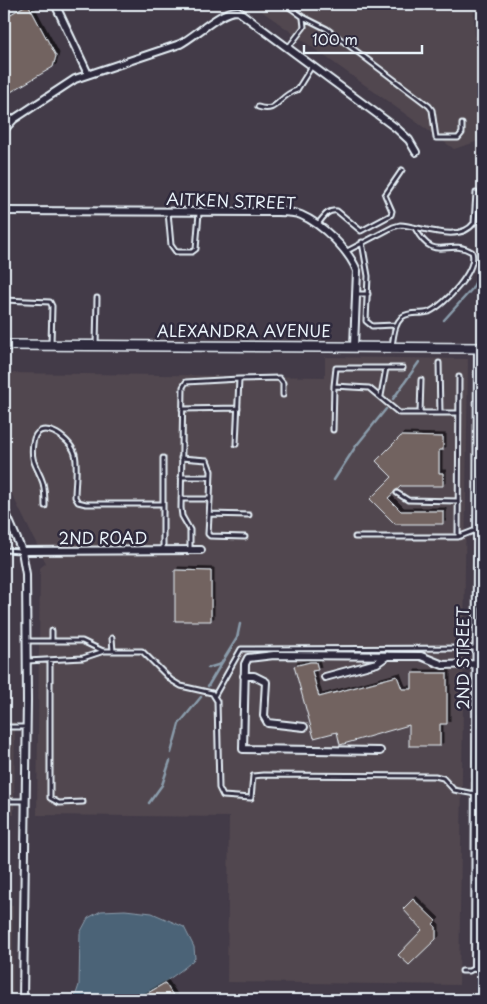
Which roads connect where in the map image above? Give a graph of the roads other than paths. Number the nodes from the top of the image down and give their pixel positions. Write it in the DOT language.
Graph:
graph roads {
  1 [pos="55,4"];
  2 [pos="285,4"];
  3 [pos="303,17"];
  4 [pos="288,48"];
  5 [pos="312,65"];
  6 [pos="88,74"];
  7 [pos="258,107"];
  8 [pos="462,124"];
  9 [pos="4,130"];
  10 [pos="416,152"];
  11 [pos="402,170"];
  12 [pos="476,192"];
  13 [pos="4,211"];
  14 [pos="168,211"];
  15 [pos="199,211"];
  16 [pos="318,225"];
  17 [pos="415,228"];
  18 [pos="362,242"];
  19 [pos="346,252"];
  20 [pos="368,270"];
  21 [pos="357,271"];
  22 [pos="356,294"];
  23 [pos="368,294"];
  24 [pos="97,298"];
  25 [pos="4,300"];
  26 [pos="395,325"];
  27 [pos="4,345"];
  28 [pos="51,345"];
  29 [pos="96,345"];
  30 [pos="354,346"];
  31 [pos="392,346"];
  32 [pos="480,348"];
  33 [pos="439,363"];
  34 [pos="386,368"];
  35 [pos="403,368"];
  36 [pos="459,377"];
  37 [pos="239,379"];
  38 [pos="421,380"];
  39 [pos="334,386"];
  40 [pos="283,395"];
  41 [pos="381,396"];
  42 [pos="238,408"];
  43 [pos="182,409"];
  44 [pos="420,413"];
  45 [pos="440,413"];
  46 [pos="458,413"];
  47 [pos="333,430"];
  48 [pos="236,444"];
  49 [pos="163,458"];
  50 [pos="181,458"];
  51 [pos="181,477"];
  52 [pos="210,477"];
  53 [pos="397,493"];
  54 [pos="210,498"];
  55 [pos="181,499"];
  56 [pos="458,501"];
  57 [pos="163,504"];
  58 [pos="45,506"];
  59 [pos="4,509"];
  60 [pos="209,514"];
  61 [pos="249,515"];
  62 [pos="476,530"];
  63 [pos="245,537"];
  64 [pos="355,537"];
  65 [pos="458,537"];
  66 [pos="4,550"];
  67 [pos="163,550"];
  68 [pos="190,550"];
  69 [pos="201,550"];
  70 [pos="22,551"];
  71 [pos="52,631"];
  72 [pos="112,638"];
  73 [pos="26,641"];
  74 [pos="52,641"];
  75 [pos="476,648"];
  76 [pos="104,651"];
  77 [pos="112,651"];
  78 [pos="387,656"];
  79 [pos="27,660"];
  80 [pos="50,660"];
  81 [pos="476,664"];
  82 [pos="244,676"];
  83 [pos="325,677"];
  84 [pos="214,695"];
  85 [pos="4,727"];
  86 [pos="27,727"];
  87 [pos="304,727"];
  88 [pos="7,738"];
  89 [pos="380,751"];
  90 [pos="475,794"];
  91 [pos="26,801"];
  92 [pos="5,802"];
  93 [pos="84,802"];
  94 [pos="475,968"];
  95 [pos="462,971"];
  96 [pos="23,1000"];
  1 -- 6 [label="street"];
  2 -- 3 [label="lane"];
  3 -- 4 [label="lane"];
  3 -- 8 [label="lane"];
  4 -- 5 [label="street"];
  4 -- 6 [label="street"];
  5 -- 7 [label="lane"];
  5 -- 10 [label="street"];
  6 -- 9 [label="street"];
  11 -- 16 [label="lane"];
  12 -- 17 [label="lane"];
  13 -- 14 [label="street, AITKEN STREET"];
  14 -- 15 [label="street, AITKEN STREET"];
  14 -- 15 [label="lane"];
  15 -- 16 [label="street, AITKEN STREET"];
  16 -- 19 [label="street, AITKEN STREET"];
  17 -- 18 [label="lane"];
  17 -- 26 [label="lane"];
  18 -- 19 [label="lane"];
  18 -- 20 [label="lane"];
  19 -- 21 [label="street, AITKEN STREET"];
  20 -- 21 [label="lane"];
  20 -- 23 [label="lane"];
  21 -- 22 [label="street"];
  22 -- 23 [label="lane"];
  22 -- 30 [label="street"];
  23 -- 26 [label="lane"];
  24 -- 29 [label="lane"];
  25 -- 28 [label="lane"];
  26 -- 31 [label="lane"];
  27 -- 28 [label="main road, ALEXANDRA AVENUE"];
  28 -- 29 [label="main road, ALEXANDRA AVENUE"];
  29 -- 30 [label="main road, ALEXANDRA AVENUE"];
  30 -- 31 [label="main road, ALEXANDRA AVENUE"];
  31 -- 32 [label="main road, ALEXANDRA AVENUE"];
  32 -- 62 [label="street, 2ND STREET"];
  33 -- 45 [label="lane"];
  34 -- 35 [label="lane"];
  34 -- 39 [label="lane"];
  34 -- 41 [label="lane"];
  36 -- 46 [label="lane"];
  37 -- 40 [label="lane"];
  37 -- 42 [label="lane"];
  37 -- 43 [label="lane"];
  38 -- 44 [label="lane"];
  39 -- 41 [label="lane"];
  39 -- 47 [label="lane"];
  41 -- 44 [label="lane"];
  42 -- 43 [label="lane"];
  42 -- 48 [label="lane"];
  43 -- 50 [label="lane"];
  44 -- 45 [label="lane"];
  45 -- 46 [label="lane"];
  46 -- 56 [label="lane"];
  49 -- 57 [label="lane"];
  50 -- 51 [label="lane"];
  50 -- 52 [label="lane"];
  51 -- 52 [label="lane"];
  51 -- 55 [label="lane"];
  52 -- 54 [label="lane"];
  53 -- 56 [label="lane"];
  54 -- 55 [label="lane"];
  54 -- 60 [label="lane"];
  55 -- 68 [label="lane"];
  56 -- 65 [label="lane"];
  57 -- 58 [label="lane"];
  57 -- 67 [label="lane"];
  59 -- 70 [label="street"];
  60 -- 61 [label="lane"];
  60 -- 63 [label="lane"];
  62 -- 65 [label="lane"];
  62 -- 75 [label="street, 2ND STREET"];
  64 -- 65 [label="lane"];
  66 -- 70 [label="lane, 2ND ROAD"];
  67 -- 68 [label="street, 2ND ROAD"];
  67 -- 70 [label="street, 2ND ROAD"];
  68 -- 69 [label="street, 2ND ROAD"];
  70 -- 73 [label="street"];
  71 -- 74 [label="lane"];
  72 -- 77 [label="lane"];
  73 -- 74 [label="lane"];
  73 -- 79 [label="street"];
  74 -- 76 [label="lane"];
  75 -- 81 [label="street, 2ND STREET"];
  75 -- 84 [label="lane"];
  76 -- 77 [label="lane"];
  76 -- 80 [label="lane"];
  77 -- 84 [label="lane"];
  78 -- 81 [label="street"];
  78 -- 82 [label="street"];
  78 -- 83 [label="street"];
  79 -- 80 [label="lane"];
  79 -- 86 [label="street"];
  80 -- 93 [label="lane"];
  81 -- 90 [label="street, 2ND STREET"];
  82 -- 87 [label="street"];
  82 -- 89 [label="street"];
  84 -- 90 [label="lane"];
  85 -- 86 [label="lane"];
  86 -- 91 [label="street"];
  88 -- 92 [label="lane"];
  90 -- 94 [label="street, 2ND STREET"];
  91 -- 92 [label="lane"];
  91 -- 96 [label="street"];
  94 -- 95 [label="lane"];
}
